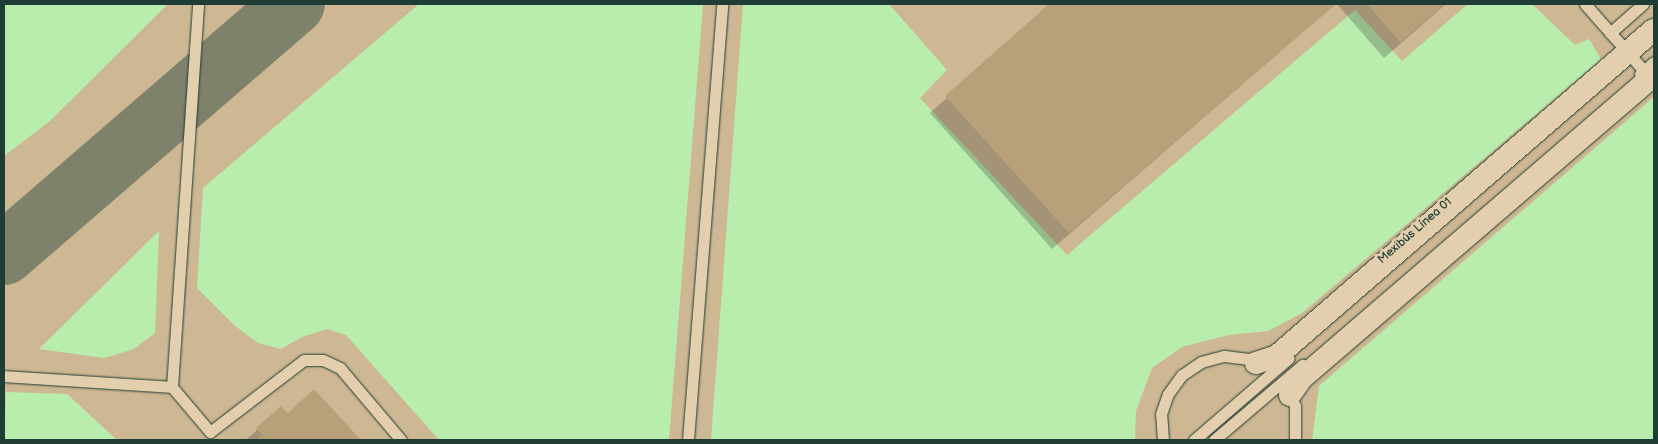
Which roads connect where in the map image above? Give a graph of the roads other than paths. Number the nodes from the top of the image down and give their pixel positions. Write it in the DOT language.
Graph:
graph roads {
  1 [pos="198,4"];
  2 [pos="722,4"];
  3 [pos="1585,4"];
  4 [pos="1642,4"];
  5 [pos="1654,30"];
  6 [pos="1610,32"];
  7 [pos="1654,43"];
  8 [pos="1631,57"];
  9 [pos="1654,62"];
  10 [pos="1649,73"];
  11 [pos="1264,367"];
  12 [pos="4,376"];
  13 [pos="172,387"];
  14 [pos="1286,388"];
  15 [pos="402,440"];
  16 [pos="688,440"];
  17 [pos="1163,440"];
  18 [pos="1194,440"];
  19 [pos="1214,440"];
  20 [pos="1295,440"];
  1 -- 13 [label="lane"];
  2 -- 16 [label="lane"];
  3 -- 6 [label="lane"];
  4 -- 6 [label="lane"];
  5 -- 8 [label="street"];
  6 -- 8 [label="lane"];
  7 -- 8 [label="lane"];
  8 -- 10 [label="lane"];
  8 -- 11 [label="street"];
  9 -- 10 [label="lane"];
  10 -- 14 [label="street"];
  11 -- 14 [label="lane"];
  11 -- 17 [label="lane"];
  11 -- 18 [label="lane"];
  12 -- 13 [label="lane"];
  13 -- 15 [label="lane"];
  14 -- 19 [label="lane"];
  14 -- 20 [label="lane"];
}
